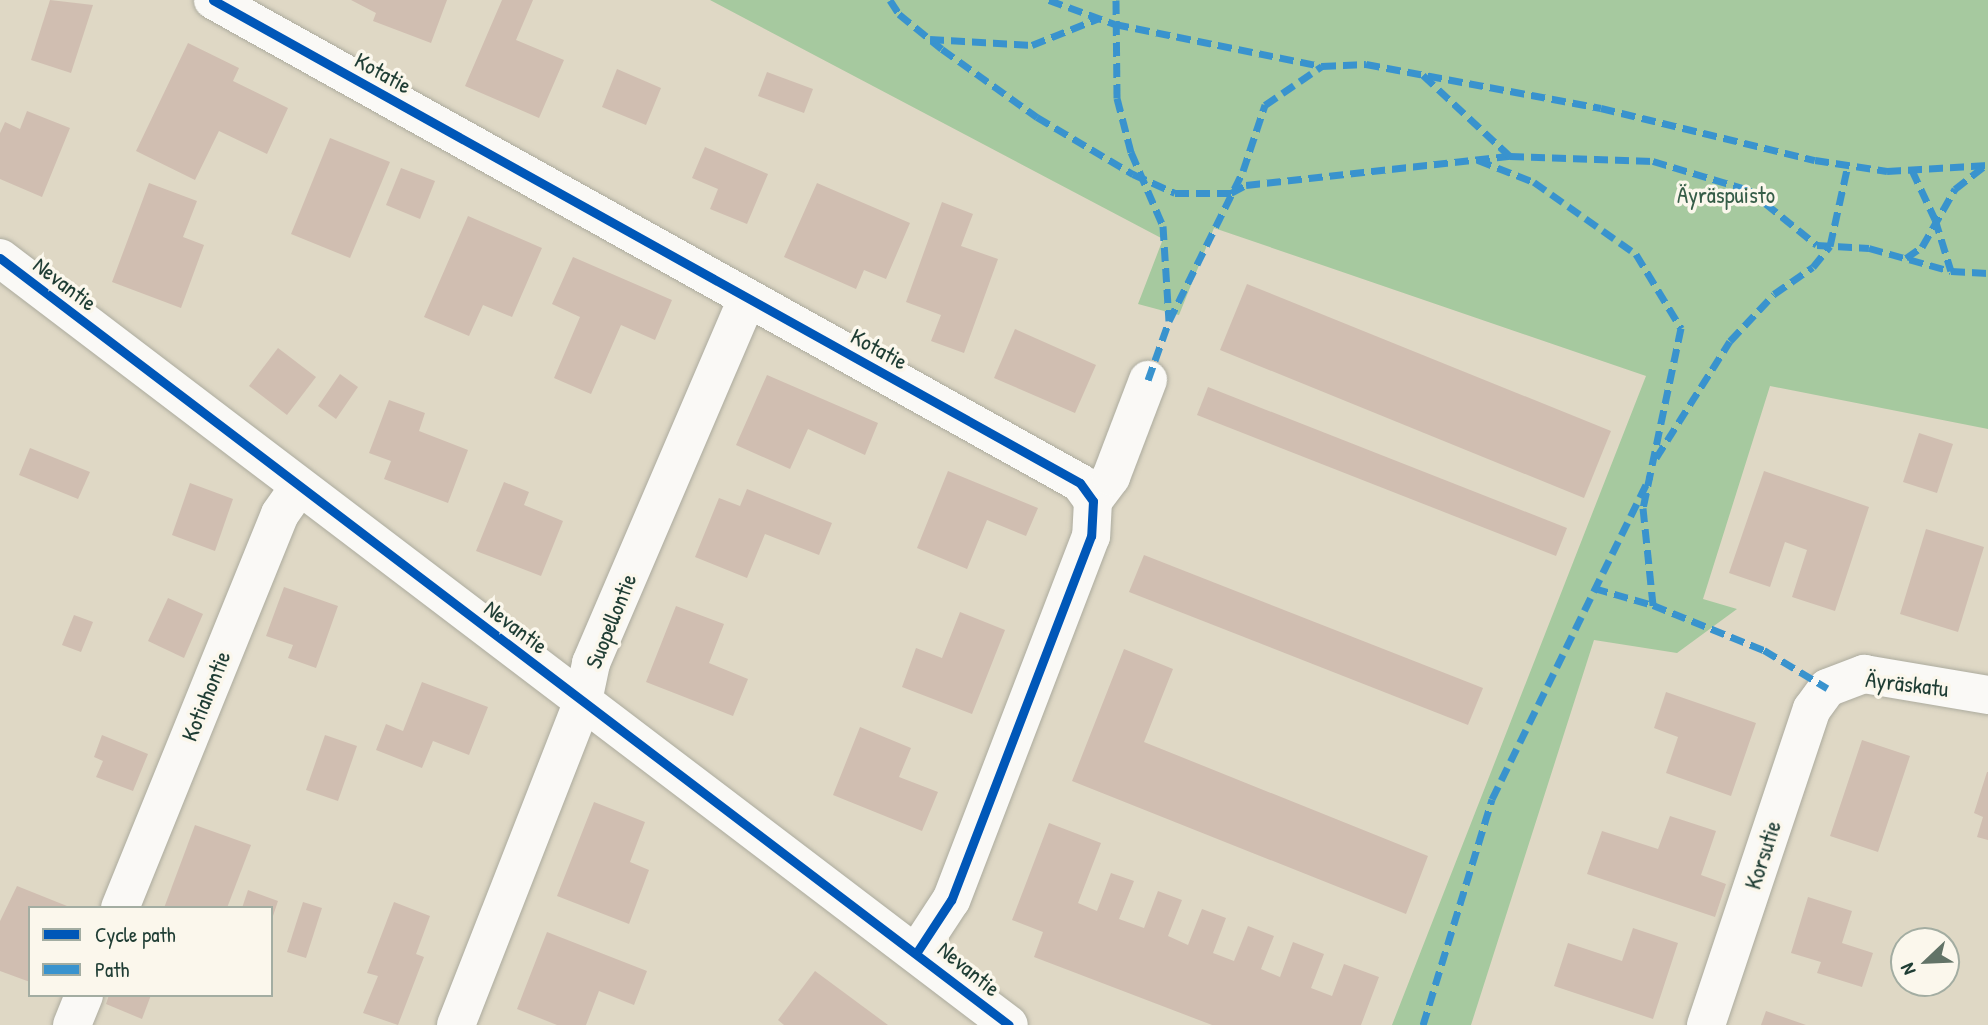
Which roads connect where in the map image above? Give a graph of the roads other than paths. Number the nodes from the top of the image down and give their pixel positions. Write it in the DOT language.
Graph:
graph roads {
  1 [pos="213,0"];
  2 [pos="0,258"];
  3 [pos="747,299"];
  4 [pos="1148,380"];
  5 [pos="299,487"];
  6 [pos="1093,501"];
  7 [pos="1827,688"];
  8 [pos="1988,695"];
  9 [pos="583,701"];
  10 [pos="121,906"];
  11 [pos="917,953"];
  12 [pos="83,997"];
  13 [pos="995,1021"];
  14 [pos="72,1025"];
  15 [pos="456,1025"];
  16 [pos="1706,1025"];
  1 -- 3 [label="street, Kotatie"];
  2 -- 5 [label="street, Nevantie"];
  3 -- 6 [label="street, Kotatie"];
  3 -- 9 [label="street, Suopellontie"];
  4 -- 6 [label="street"];
  5 -- 9 [label="street, Nevantie"];
  5 -- 10 [label="street, Kotiahontie"];
  6 -- 11 [label="street"];
  7 -- 8 [label="street, Äyräskatu"];
  7 -- 16 [label="street, Korsutie"];
  9 -- 11 [label="street, Nevantie"];
  9 -- 15 [label="street, Suopellontie"];
  11 -- 13 [label="street, Nevantie"];
  12 -- 14 [label="street"];
}
